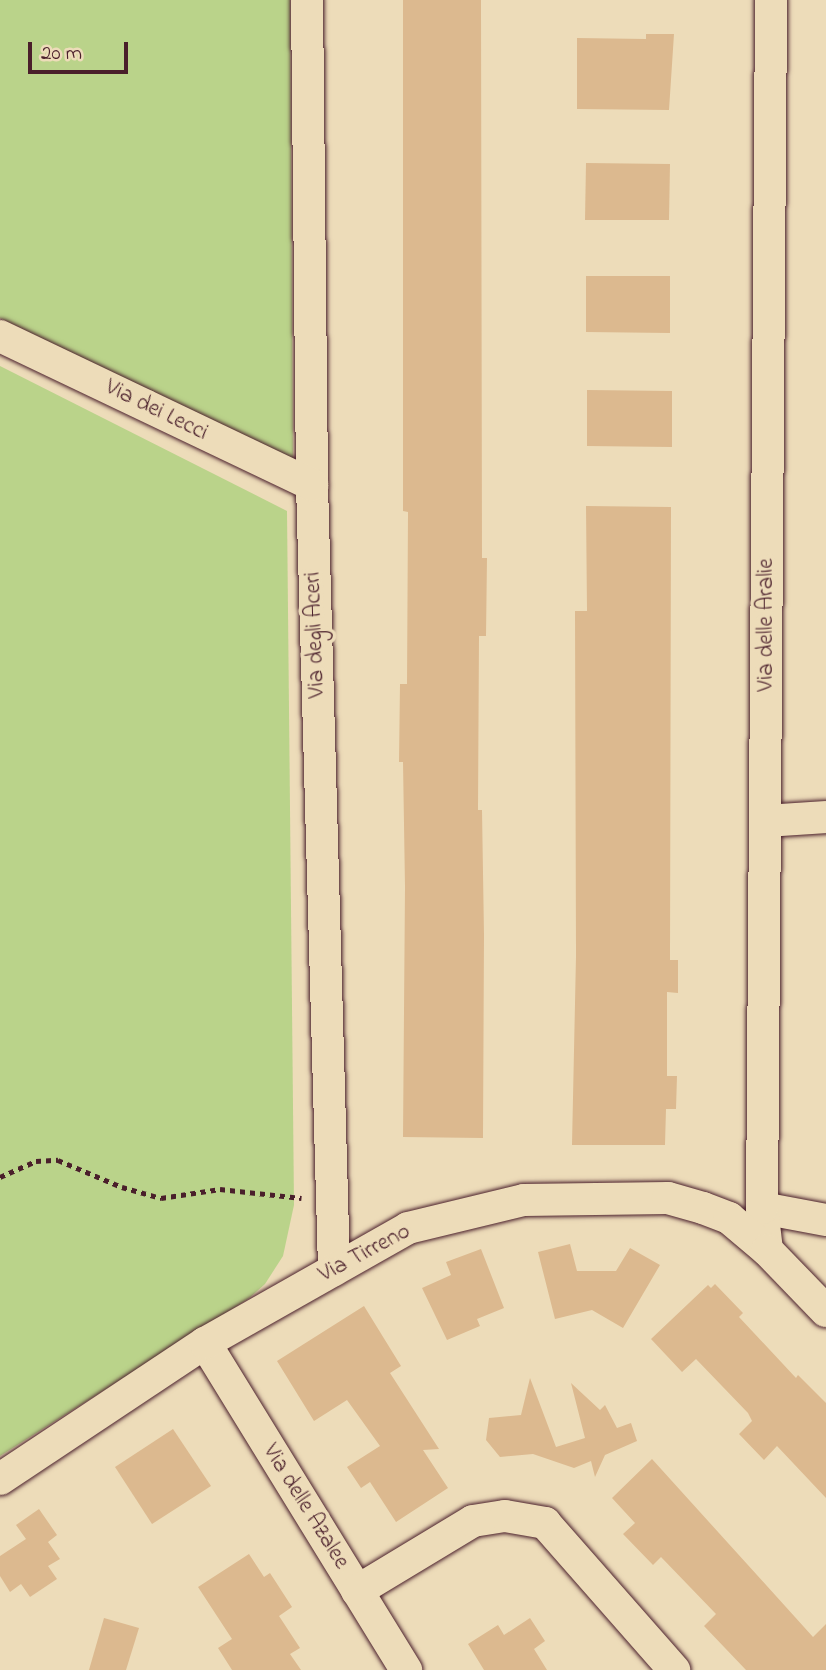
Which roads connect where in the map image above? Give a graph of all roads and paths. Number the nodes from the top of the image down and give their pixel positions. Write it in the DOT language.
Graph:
graph roads {
  1 [pos="307,0"];
  2 [pos="771,0"];
  3 [pos="0,336"];
  4 [pos="312,485"];
  5 [pos="826,817"];
  6 [pos="766,821"];
  7 [pos="0,1177"];
  8 [pos="332,1203"];
  9 [pos="762,1208"];
  10 [pos="826,1220"];
  11 [pos="767,1250"];
  12 [pos="334,1270"];
  13 [pos="826,1311"];
  14 [pos="205,1343"];
  15 [pos="0,1479"];
  16 [pos="357,1591"];
  17 [pos="406,1670"];
  18 [pos="674,1670"];
  1 -- 4 [label="street, Via degli Aceri"];
  2 -- 6 [label="street, Via delle Aralie"];
  3 -- 4 [label="street, Via dei Lecci"];
  4 -- 8 [label="street, Via degli Aceri"];
  5 -- 6 [label="street"];
  6 -- 9 [label="street, Via delle Aralie"];
  7 -- 8 [label="path"];
  8 -- 12 [label="street, Via degli Aceri"];
  9 -- 10 [label="street"];
  9 -- 11 [label="street, Via delle Aralie"];
  11 -- 12 [label="street, Via Tirreno"];
  11 -- 13 [label="street, Via Tirreno"];
  12 -- 14 [label="street, Via Tirreno"];
  14 -- 15 [label="street, Via Tirreno"];
  14 -- 16 [label="street, Via delle Azalee"];
  16 -- 17 [label="street, Via delle Azalee"];
  16 -- 18 [label="street"];
}
